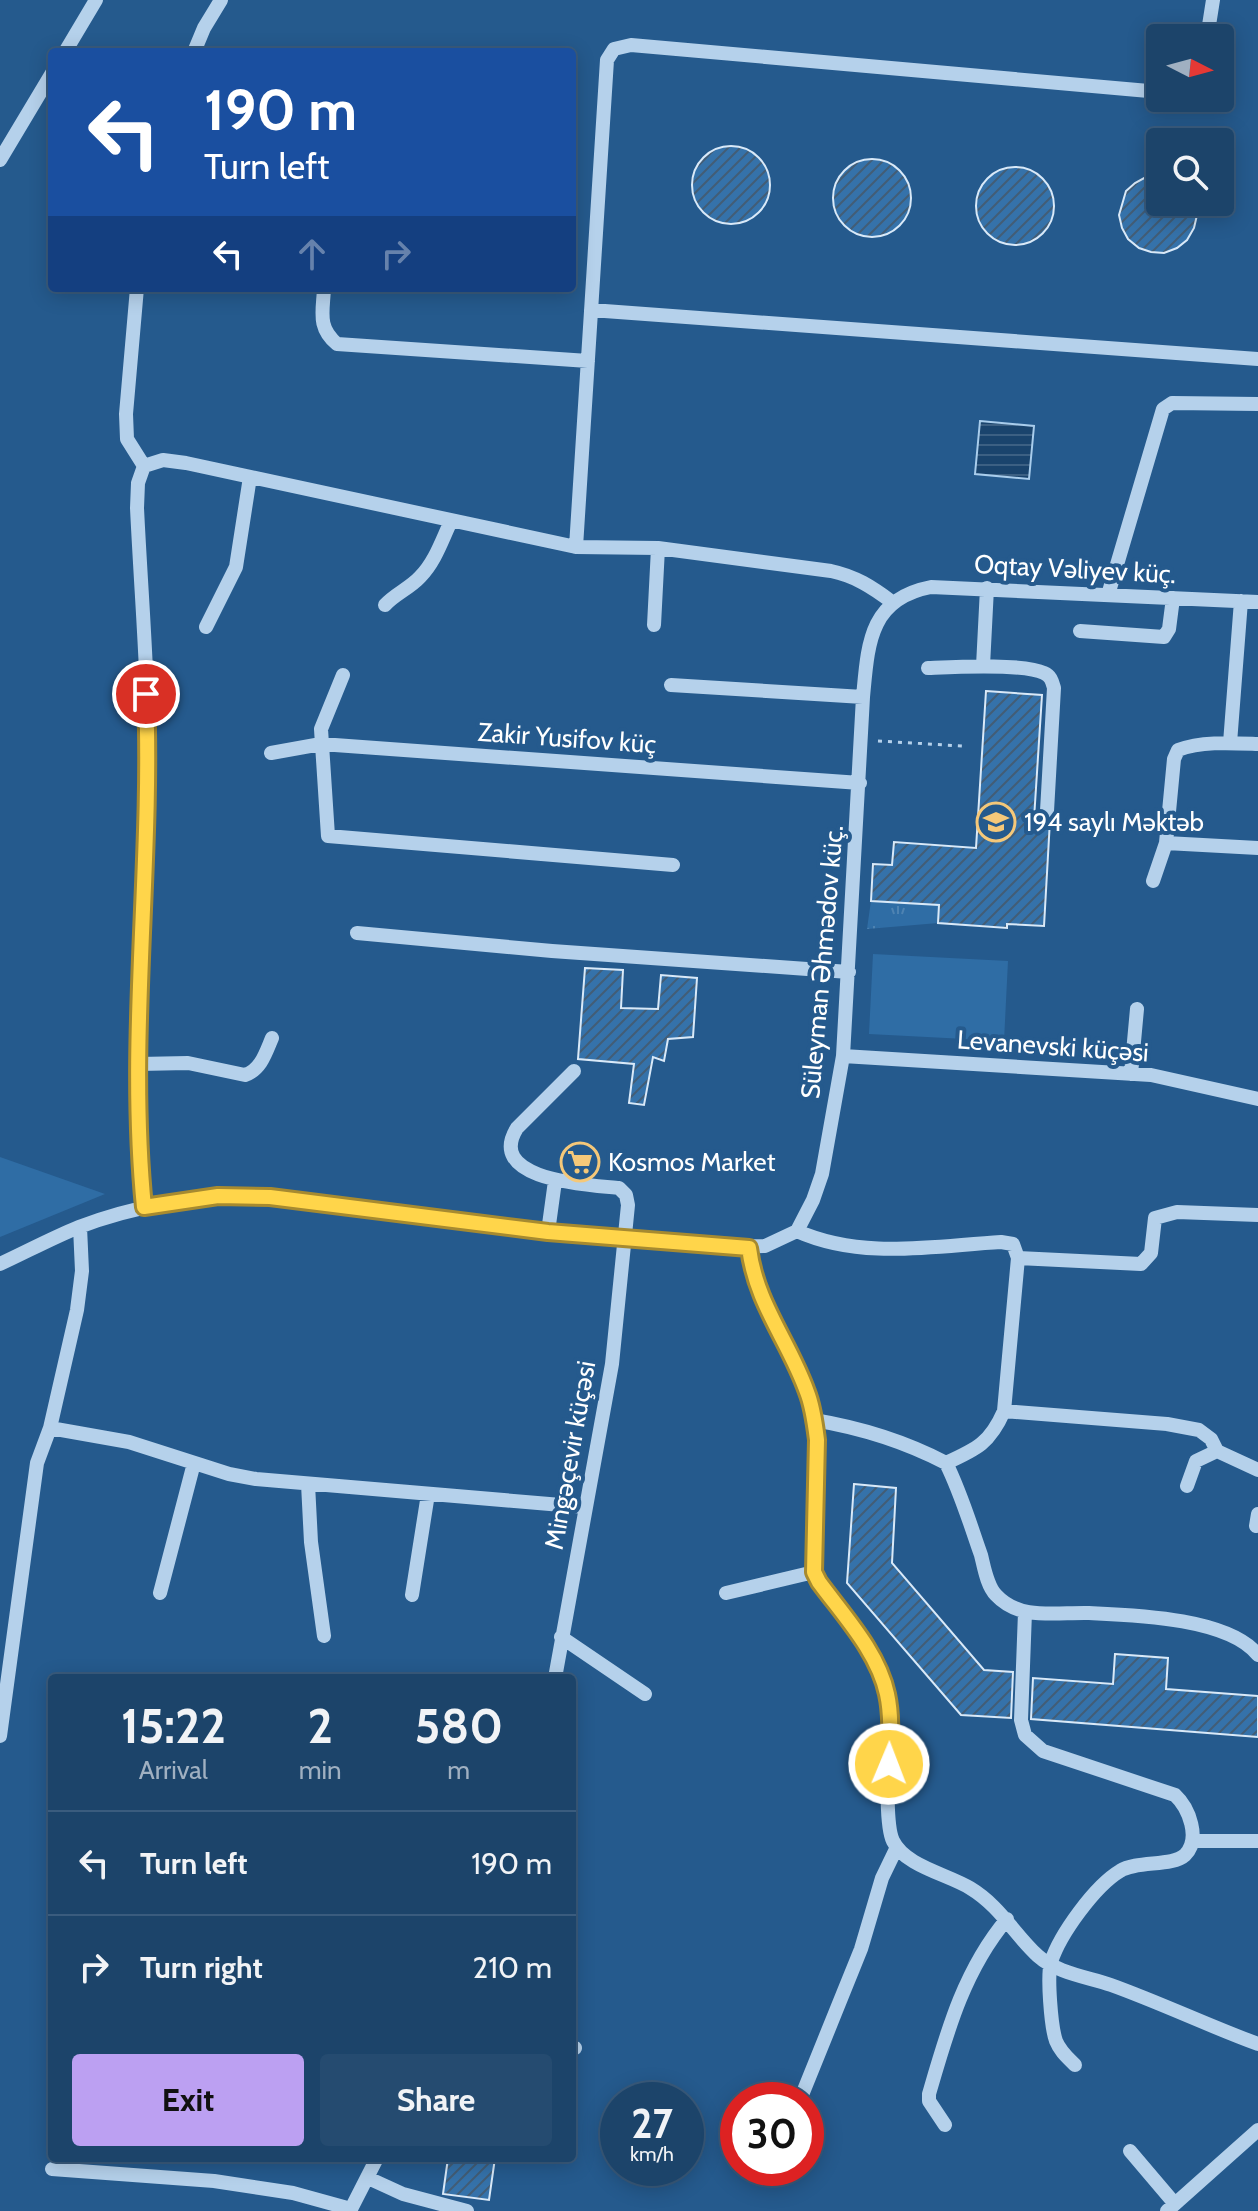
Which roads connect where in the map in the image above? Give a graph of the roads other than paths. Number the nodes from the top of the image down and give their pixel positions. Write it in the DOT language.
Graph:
graph roads {
  1 [pos="96,0"];
  2 [pos="221,0"];
  3 [pos="1213,0"];
  4 [pos="1209,24"];
  5 [pos="67,48"];
  6 [pos="196,48"];
  7 [pos="48,80"];
  8 [pos="1146,91"];
  9 [pos="0,160"];
  10 [pos="137,292"];
  11 [pos="324,292"];
  12 [pos="591,310"];
  13 [pos="1258,359"];
  14 [pos="588,361"];
  15 [pos="1258,404"];
  16 [pos="144,466"];
  17 [pos="250,477"];
  18 [pos="451,521"];
  19 [pos="576,547"];
  20 [pos="658,548"];
  21 [pos="987,588"];
  22 [pos="1108,595"];
  23 [pos="1173,598"];
  24 [pos="1241,601"];
  25 [pos="892,602"];
  26 [pos="1258,602"];
  27 [pos="385,605"];
  28 [pos="654,625"];
  29 [pos="206,627"];
  30 [pos="1080,631"];
  31 [pos="983,666"];
  32 [pos="928,668"];
  33 [pos="343,675"];
  34 [pos="671,685"];
  35 [pos="863,697"];
  36 [pos="1230,743"];
  37 [pos="321,744"];
  38 [pos="1258,744"];
  39 [pos="271,753"];
  40 [pos="860,783"];
  41 [pos="1047,811"];
  42 [pos="1166,843"];
  43 [pos="1258,848"];
  44 [pos="673,865"];
  45 [pos="1153,881"];
  46 [pos="357,933"];
  47 [pos="849,972"];
  48 [pos="1137,1009"];
  49 [pos="272,1038"];
  50 [pos="843,1056"];
  51 [pos="139,1064"];
  52 [pos="574,1071"];
  53 [pos="1131,1074"];
  54 [pos="1258,1099"];
  55 [pos="555,1181"];
  56 [pos="144,1207"];
  57 [pos="1258,1215"];
  58 [pos="80,1227"];
  59 [pos="797,1231"];
  60 [pos="548,1232"];
  61 [pos="625,1240"];
  62 [pos="749,1248"];
  63 [pos="1018,1258"];
  64 [pos="0,1264"];
  65 [pos="1004,1411"];
  66 [pos="814,1420"];
  67 [pos="50,1428"];
  68 [pos="1217,1451"];
  69 [pos="194,1463"];
  70 [pos="946,1463"];
  71 [pos="1258,1470"];
  72 [pos="308,1484"];
  73 [pos="1187,1486"];
  74 [pos="428,1494"];
  75 [pos="585,1507"];
  76 [pos="814,1572"];
  77 [pos="160,1593"];
  78 [pos="726,1593"];
  79 [pos="412,1595"];
  80 [pos="1025,1612"];
  81 [pos="324,1636"];
  82 [pos="561,1637"];
  83 [pos="1258,1655"];
  84 [pos="556,1674"];
  85 [pos="645,1694"];
  86 [pos="0,1736"];
  87 [pos="1192,1841"];
  88 [pos="1258,1841"];
  89 [pos="897,1847"];
  90 [pos="1007,1919"];
  91 [pos="1051,1964"];
  92 [pos="1258,2044"];
  93 [pos="1075,2065"];
  94 [pos="807,2082"];
  95 [pos="945,2125"];
  96 [pos="1256,2137"];
  97 [pos="1130,2151"];
  98 [pos="375,2162"];
  99 [pos="52,2169"];
  100 [pos="368,2178"];
  101 [pos="1171,2207"];
  102 [pos="350,2210"];
  103 [pos="467,2211"];
  1 -- 5 [label="street"];
  2 -- 6 [label="street"];
  3 -- 4 [label="street"];
  7 -- 9 [label="street"];
  8 -- 12 [label="street"];
  10 -- 16 [label="street"];
  11 -- 14 [label="street"];
  12 -- 13 [label="street"];
  12 -- 14 [label="street"];
  14 -- 19 [label="street"];
  15 -- 22 [label="street"];
  16 -- 17 [label="street"];
  16 -- 51 [label="street"];
  17 -- 18 [label="street"];
  17 -- 29 [label="street"];
  18 -- 19 [label="street"];
  18 -- 27 [label="street"];
  19 -- 20 [label="street"];
  20 -- 25 [label="street"];
  20 -- 28 [label="street"];
  21 -- 22 [label="street, Oqtay Vəliyev küç."];
  21 -- 25 [label="street, Oqtay Vəliyev küç."];
  21 -- 31 [label="street"];
  22 -- 23 [label="street, Oqtay Vəliyev küç."];
  23 -- 24 [label="street, Oqtay Vəliyev küç."];
  23 -- 30 [label="street"];
  24 -- 26 [label="street, Oqtay Vəliyev küç."];
  24 -- 36 [label="street"];
  25 -- 35 [label="street, Süleyman Əhmədov küç."];
  31 -- 32 [label="street"];
  31 -- 41 [label="street"];
  33 -- 37 [label="street"];
  34 -- 35 [label="street"];
  35 -- 40 [label="street, Süleyman Əhmədov küç."];
  36 -- 38 [label="street"];
  36 -- 42 [label="street"];
  37 -- 39 [label="street, Zakir Yusifov küç"];
  37 -- 40 [label="street, Zakir Yusifov küç"];
  37 -- 44 [label="street"];
  40 -- 47 [label="street, Süleyman Əhmədov küç."];
  42 -- 43 [label="street"];
  42 -- 45 [label="street"];
  46 -- 47 [label="street"];
  47 -- 50 [label="street, Süleyman Əhmədov küç."];
  48 -- 53 [label="street"];
  49 -- 51 [label="street"];
  50 -- 53 [label="street, Levanevski küçəsi"];
  50 -- 59 [label="street, Süleyman Əhmədov küç."];
  51 -- 56 [label="street"];
  52 -- 55 [label="street"];
  53 -- 54 [label="street, Levanevski küçəsi"];
  55 -- 60 [label="street"];
  55 -- 61 [label="street, Mingəçevir küçəsi"];
  56 -- 58 [label="street"];
  56 -- 60 [label="street"];
  57 -- 63 [label="street"];
  58 -- 64 [label="street"];
  58 -- 67 [label="street"];
  59 -- 62 [label="street"];
  59 -- 63 [label="street"];
  60 -- 61 [label="street"];
  61 -- 62 [label="street"];
  61 -- 75 [label="street, Mingəçevir küçəsi"];
  62 -- 66 [label="street"];
  63 -- 65 [label="street"];
  65 -- 68 [label="street"];
  65 -- 70 [label="street"];
  66 -- 70 [label="street"];
  66 -- 76 [label="street"];
  67 -- 69 [label="street"];
  67 -- 86 [label="street"];
  68 -- 71 [label="street"];
  68 -- 73 [label="street"];
  69 -- 72 [label="street"];
  69 -- 77 [label="street"];
  70 -- 80 [label="street"];
  72 -- 74 [label="street"];
  72 -- 81 [label="street"];
  74 -- 75 [label="street"];
  74 -- 79 [label="street"];
  75 -- 82 [label="street, Mingəçevir küçəsi"];
  76 -- 78 [label="street"];
  76 -- 89 [label="street"];
  80 -- 83 [label="street"];
  80 -- 87 [label="street"];
  82 -- 84 [label="street, Mingəçevir küçəsi"];
  82 -- 85 [label="street"];
  87 -- 88 [label="street"];
  87 -- 91 [label="street"];
  89 -- 90 [label="street"];
  89 -- 94 [label="street"];
  90 -- 91 [label="street"];
  90 -- 95 [label="street"];
  91 -- 92 [label="street"];
  91 -- 93 [label="street"];
  96 -- 101 [label="street"];
  97 -- 101 [label="street"];
  98 -- 100 [label="street"];
  99 -- 102 [label="street"];
  100 -- 102 [label="street"];
  100 -- 103 [label="street"];
}
